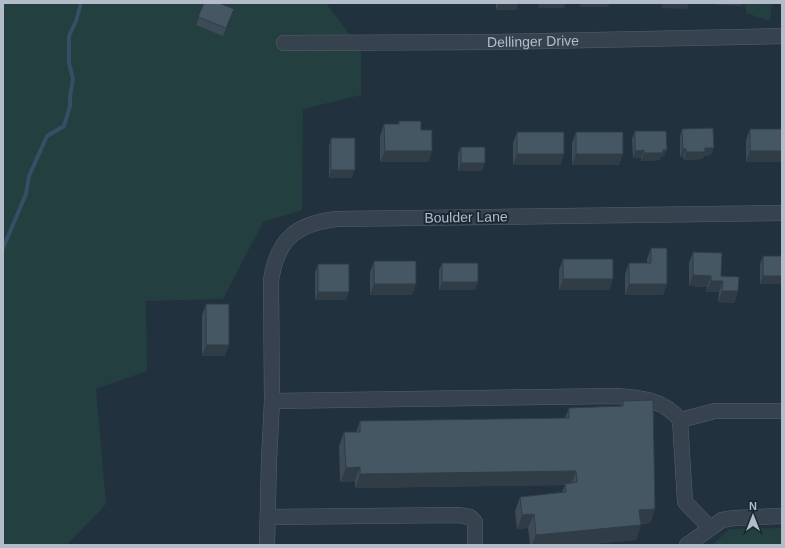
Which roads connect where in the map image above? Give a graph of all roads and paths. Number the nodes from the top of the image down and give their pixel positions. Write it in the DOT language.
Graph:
graph roads {
  1 [pos="782,36"];
  2 [pos="284,43"];
  3 [pos="782,213"];
  4 [pos="272,401"];
  5 [pos="782,411"];
  6 [pos="680,420"];
  7 [pos="782,516"];
  8 [pos="268,517"];
  9 [pos="710,528"];
  10 [pos="267,545"];
  11 [pos="475,545"];
  12 [pos="687,545"];
  1 -- 2 [label="street, Dellinger Drive"];
  3 -- 4 [label="street, Boulder Lane"];
  4 -- 6 [label="street"];
  4 -- 8 [label="street, Boulder Lane"];
  5 -- 6 [label="street"];
  6 -- 9 [label="street"];
  7 -- 9 [label="street"];
  8 -- 10 [label="street, Boulder Lane"];
  8 -- 11 [label="street"];
  9 -- 12 [label="street"];
}
